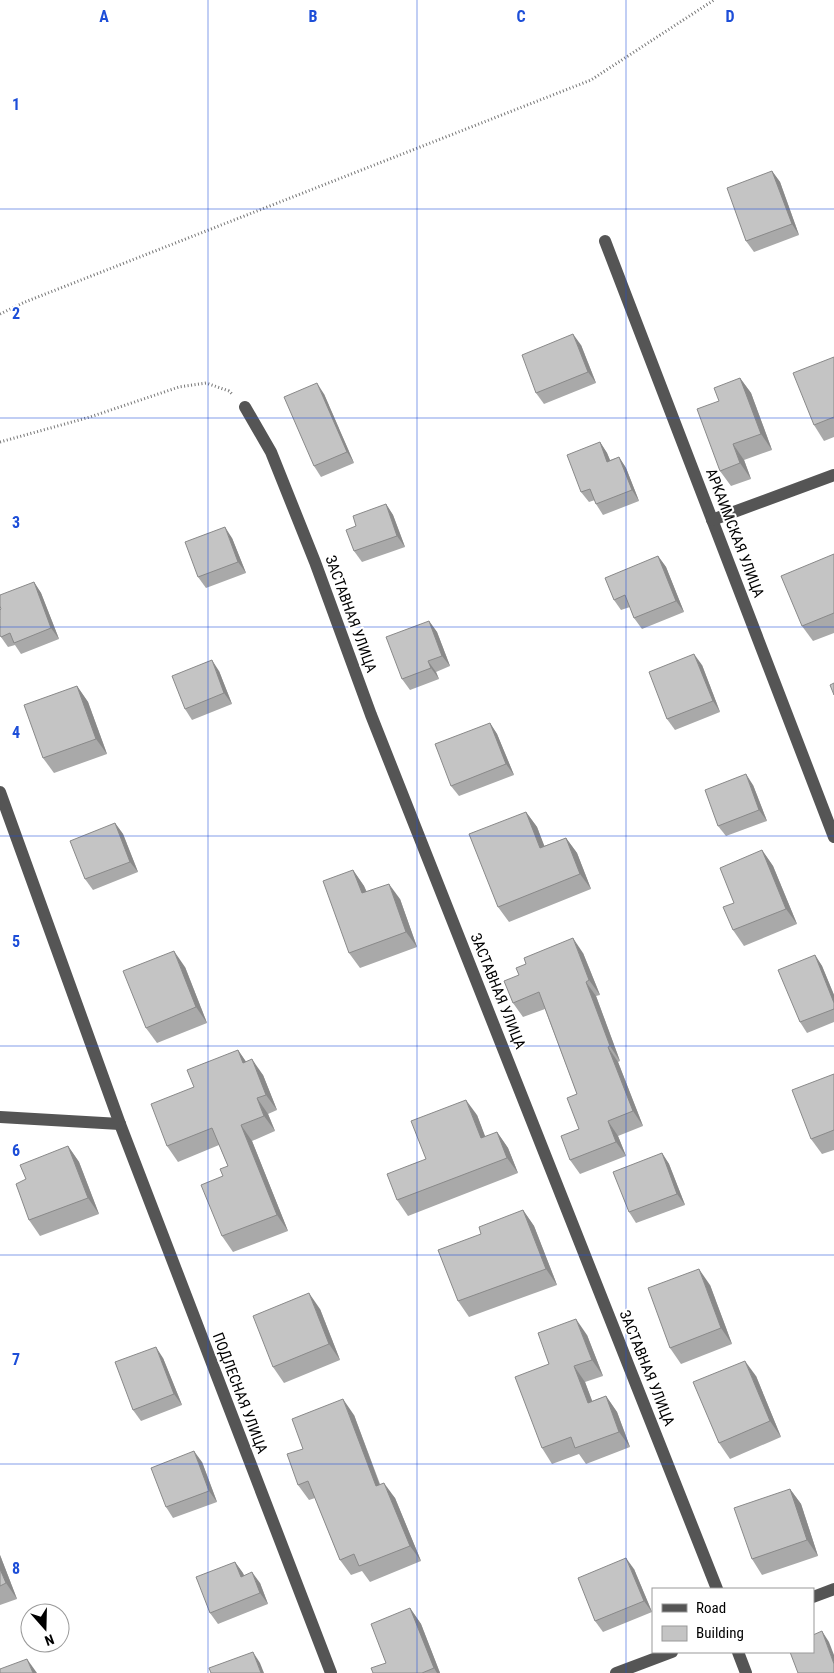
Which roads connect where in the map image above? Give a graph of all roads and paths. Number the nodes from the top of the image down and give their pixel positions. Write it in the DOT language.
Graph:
graph roads {
  1 [pos="714,0"];
  2 [pos="605,240"];
  3 [pos="0,314"];
  4 [pos="245,407"];
  5 [pos="0,442"];
  6 [pos="834,475"];
  7 [pos="712,520"];
  8 [pos="0,792"];
  9 [pos="834,837"];
  10 [pos="0,1117"];
  11 [pos="120,1124"];
  12 [pos="717,1588"];
  13 [pos="834,1589"];
  14 [pos="814,1597"];
  15 [pos="669,1653"];
  16 [pos="738,1653"];
  17 [pos="331,1673"];
  18 [pos="616,1673"];
  19 [pos="746,1673"];
  1 -- 3 [label="path"];
  2 -- 7 [label="street, АРКАИМСКАЯ УЛИЦА"];
  4 -- 5 [label="path"];
  4 -- 12 [label="street, ЗАСТАВНАЯ УЛИЦА"];
  6 -- 7 [label="street"];
  7 -- 9 [label="street, АРКАИМСКАЯ УЛИЦА"];
  8 -- 11 [label="street, ПОДЛЕСНАЯ УЛИЦА"];
  10 -- 11 [label="street"];
  11 -- 17 [label="street, ПОДЛЕСНАЯ УЛИЦА"];
  13 -- 14 [label="street"];
  15 -- 18 [label="street"];
  16 -- 19 [label="street"];
}
